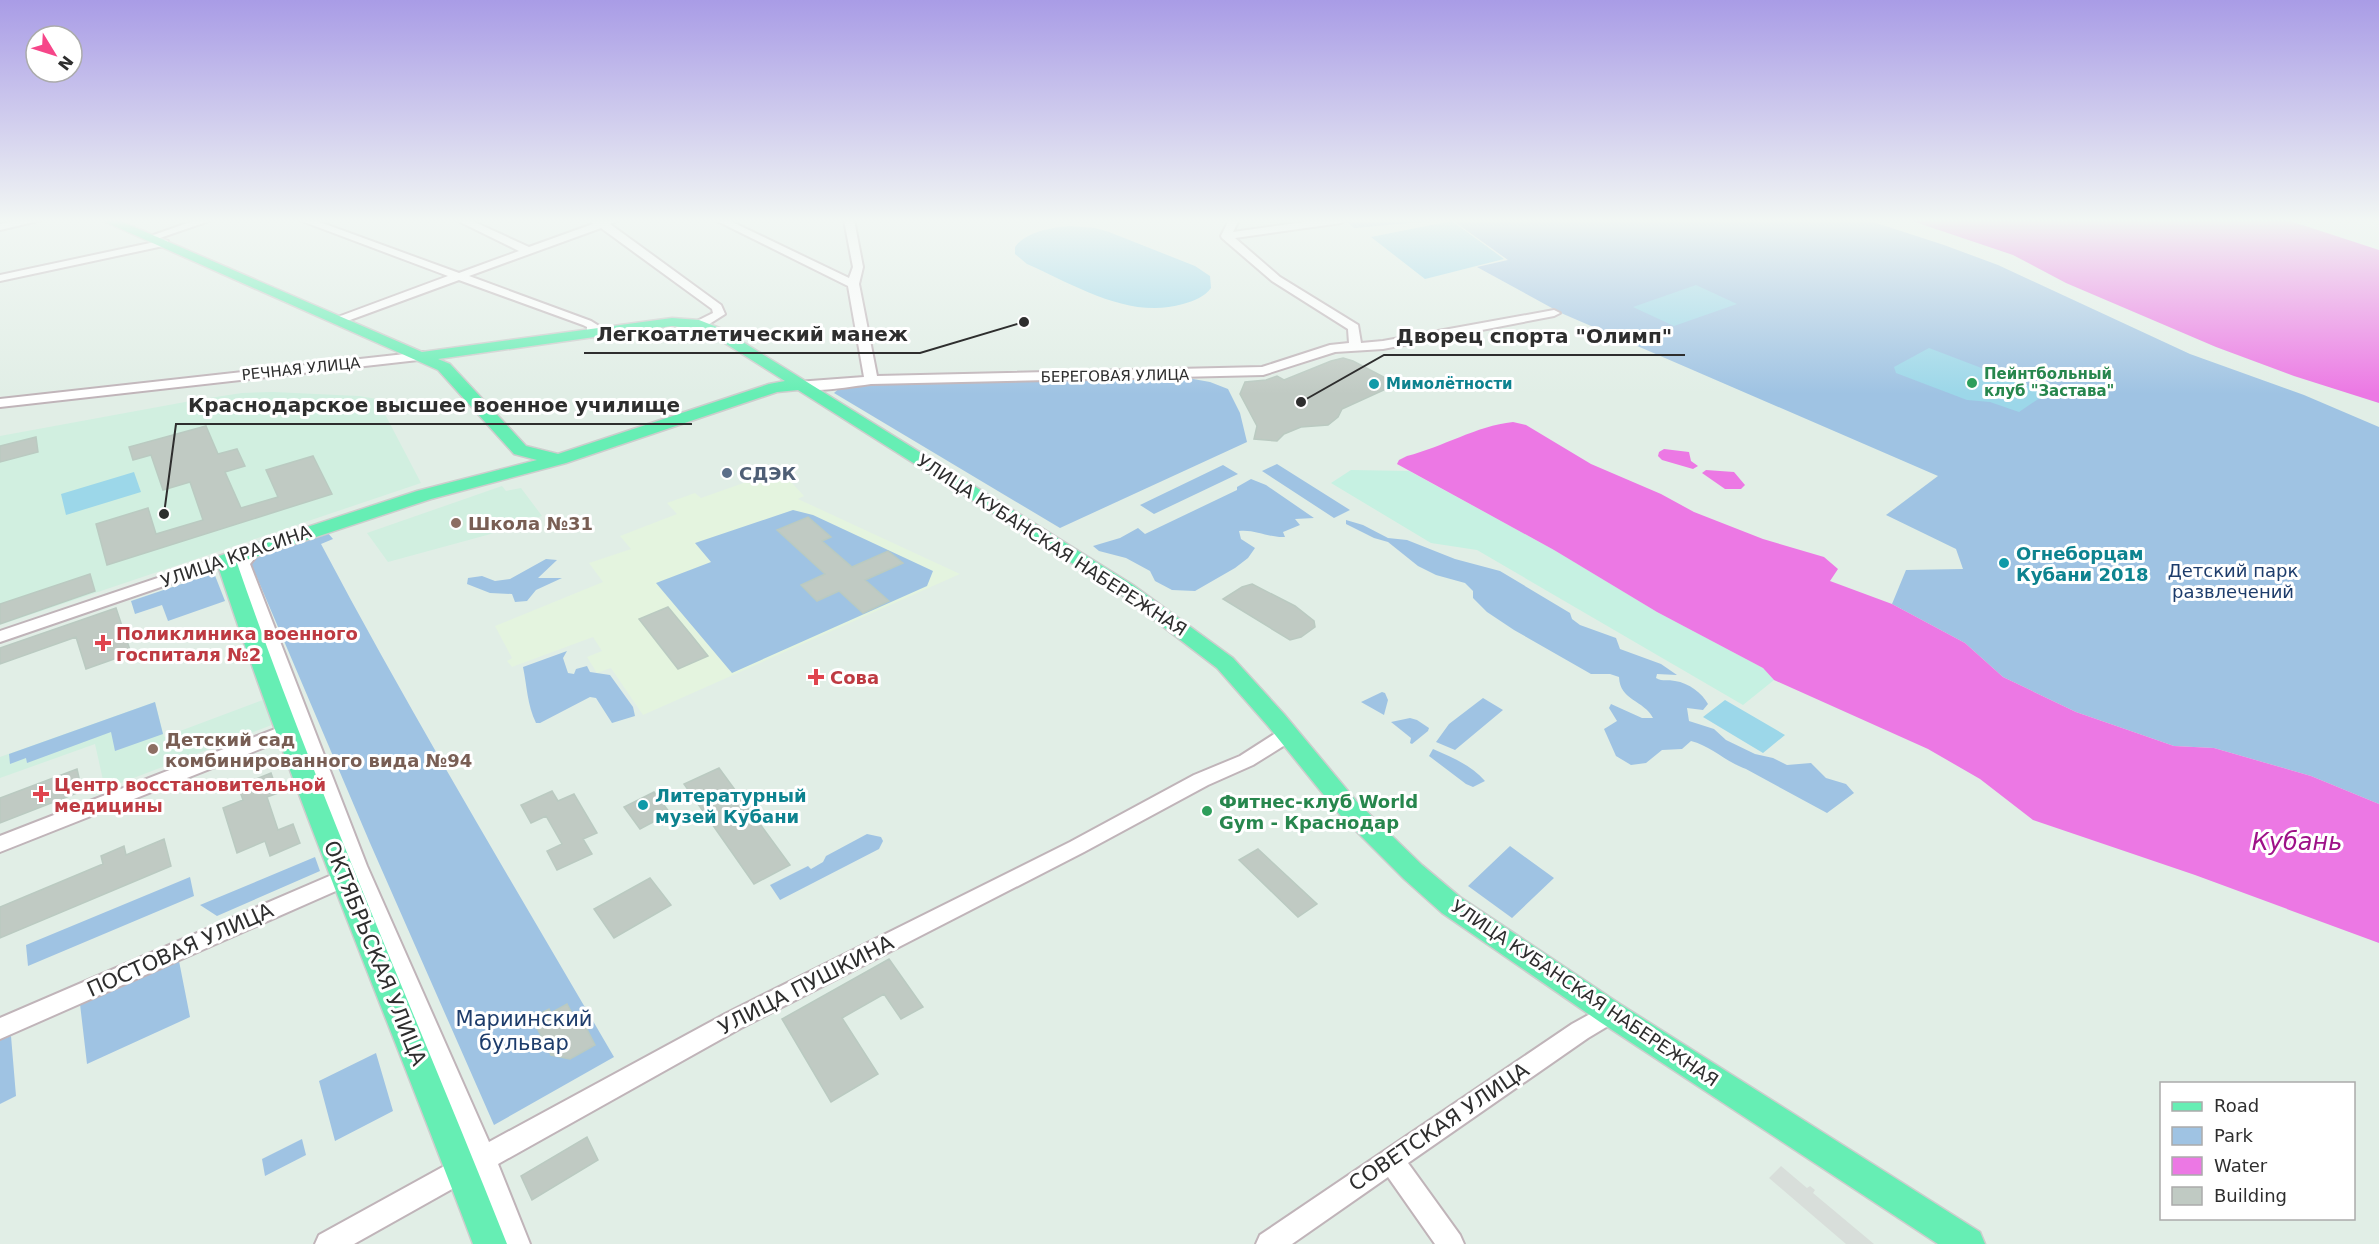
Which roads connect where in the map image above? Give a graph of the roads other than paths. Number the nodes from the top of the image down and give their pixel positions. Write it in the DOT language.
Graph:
graph roads {
  1 [pos="244,278"];
  2 [pos="450,278"];
  3 [pos="461,278"];
  4 [pos="679,278"];
  5 [pos="841,278"];
  6 [pos="855,278"];
  7 [pos="1275,278"];
  8 [pos="853,284"];
  9 [pos="1554,313"];
  10 [pos="339,320"];
  11 [pos="699,325"];
  12 [pos="591,333"];
  13 [pos="482,346"];
  14 [pos="1355,347"];
  15 [pos="423,356"];
  16 [pos="444,367"];
  17 [pos="871,380"];
  18 [pos="802,385"];
  19 [pos="0,403"];
  20 [pos="520,450"];
  21 [pos="560,459"];
  22 [pos="474,480"];
  23 [pos="254,549"];
  24 [pos="226,560"];
  25 [pos="0,637"];
  26 [pos="295,728"];
  27 [pos="1287,733"];
  28 [pos="0,844"];
  29 [pos="350,872"];
  30 [pos="1611,1013"];
  31 [pos="0,1022"];
  32 [pos="0,1029"];
  33 [pos="1391,1161"];
  34 [pos="472,1164"];
  35 [pos="328,1244"];
  36 [pos="490,1244"];
  37 [pos="517,1244"];
  38 [pos="1269,1244"];
  39 [pos="1451,1244"];
  40 [pos="1968,1244"];
  1 -- 10 [label="main road"];
  2 -- 10 [label="street"];
  3 -- 12 [label="street"];
  4 -- 11 [label="street"];
  5 -- 8 [label="street"];
  6 -- 8 [label="street"];
  7 -- 14 [label="street"];
  8 -- 17 [label="street"];
  9 -- 14 [label="street, БЕРЕГОВАЯ УЛИЦА"];
  10 -- 15 [label="main road"];
  11 -- 12 [label="main road"];
  11 -- 18 [label="main road, УЛИЦА КУБАНСКАЯ НАБЕРЕЖНАЯ"];
  12 -- 13 [label="main road"];
  13 -- 15 [label="main road"];
  13 -- 16 [label="main road"];
  14 -- 17 [label="street, БЕРЕГОВАЯ УЛИЦА"];
  15 -- 16 [label="main road"];
  15 -- 19 [label="street, РЕЧНАЯ УЛИЦА"];
  16 -- 20 [label="main road"];
  17 -- 18 [label="street, БЕРЕГОВАЯ УЛИЦА"];
  18 -- 21 [label="main road, УЛИЦА КРАСИНА"];
  18 -- 27 [label="main road, УЛИЦА КУБАНСКАЯ НАБЕРЕЖНАЯ"];
  20 -- 21 [label="main road"];
  20 -- 22 [label="main road, УЛИЦА КРАСИНА"];
  21 -- 22 [label="main road, УЛИЦА КРАСИНА"];
  22 -- 23 [label="main road, УЛИЦА КРАСИНА"];
  23 -- 24 [label="main road, УЛИЦА КРАСИНА"];
  23 -- 26 [label="street, ОКТЯБРЬСКАЯ УЛИЦА"];
  24 -- 25 [label="street, УЛИЦА КРАСИНА"];
  24 -- 26 [label="main road, ОКТЯБРЬСКАЯ УЛИЦА"];
  26 -- 28 [label="street"];
  26 -- 29 [label="main road, ОКТЯБРЬСКАЯ УЛИЦА"];
  27 -- 30 [label="main road, УЛИЦА КУБАНСКАЯ НАБЕРЕЖНАЯ"];
  27 -- 34 [label="street, УЛИЦА ПУШКИНА"];
  29 -- 31 [label="street, ПОСТОВАЯ УЛИЦА"];
  29 -- 32 [label="street, ПОСТОВАЯ УЛИЦА"];
  29 -- 34 [label="main road, ОКТЯБРЬСКАЯ УЛИЦА"];
  30 -- 33 [label="street, СОВЕТСКАЯ УЛИЦА"];
  30 -- 40 [label="main road, УЛИЦА КУБАНСКАЯ НАБЕРЕЖНАЯ"];
  33 -- 38 [label="street, СОВЕТСКАЯ УЛИЦА"];
  33 -- 39 [label="street"];
  34 -- 35 [label="street, УЛИЦА ПУШКИНА"];
  34 -- 36 [label="main road, ОКТЯБРЬСКАЯ УЛИЦА"];
  34 -- 37 [label="street, ОКТЯБРЬСКАЯ УЛИЦА"];
}
